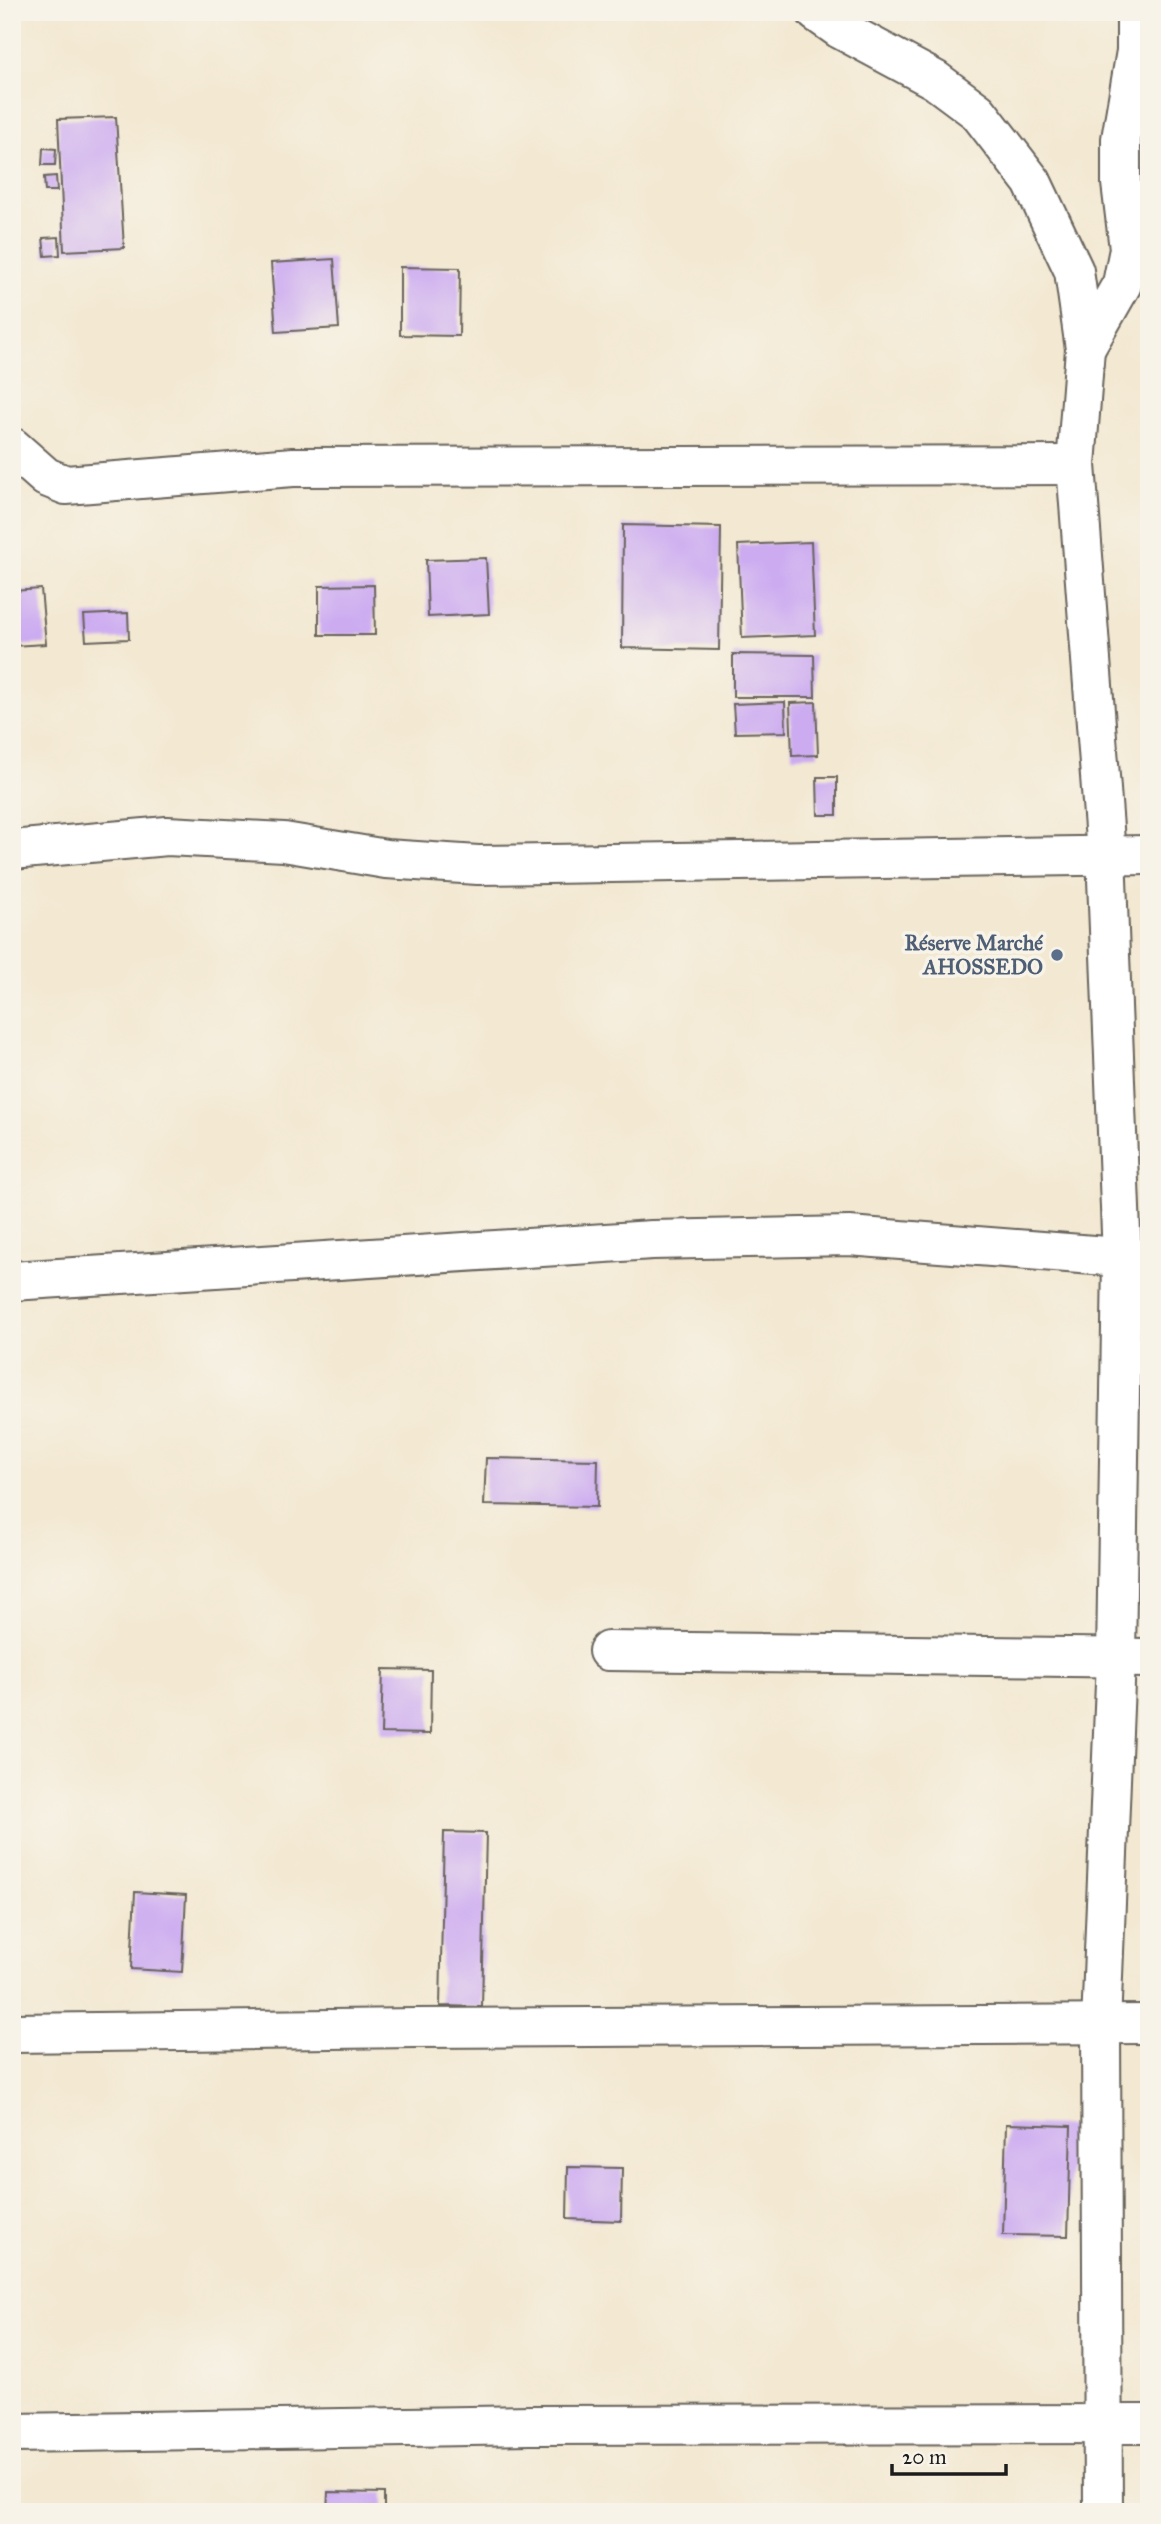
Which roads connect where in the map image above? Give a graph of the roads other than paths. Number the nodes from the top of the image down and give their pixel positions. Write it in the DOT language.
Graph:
graph roads {
  1 [pos="816,12"];
  2 [pos="1136,12"];
  3 [pos="1085,349"];
  4 [pos="12,447"];
  5 [pos="1076,465"];
  6 [pos="12,850"];
  7 [pos="1106,854"];
  8 [pos="1149,855"];
  9 [pos="1135,1259"];
  10 [pos="12,1281"];
  11 [pos="608,1651"];
  12 [pos="1132,1659"];
  13 [pos="1149,2024"];
  14 [pos="1101,2025"];
  15 [pos="12,2034"];
  16 [pos="1102,2424"];
  17 [pos="1149,2424"];
  18 [pos="12,2433"];
  19 [pos="1103,2512"];
  1 -- 3 [label="street"];
  2 -- 3 [label="street"];
  3 -- 5 [label="street"];
  4 -- 5 [label="street"];
  5 -- 7 [label="street"];
  6 -- 7 [label="street"];
  7 -- 8 [label="street"];
  7 -- 9 [label="street"];
  9 -- 10 [label="street"];
  9 -- 12 [label="street"];
  11 -- 12 [label="street"];
  12 -- 14 [label="street"];
  13 -- 14 [label="street"];
  14 -- 15 [label="street"];
  14 -- 16 [label="street"];
  16 -- 17 [label="street"];
  16 -- 18 [label="street"];
  16 -- 19 [label="street"];
}
